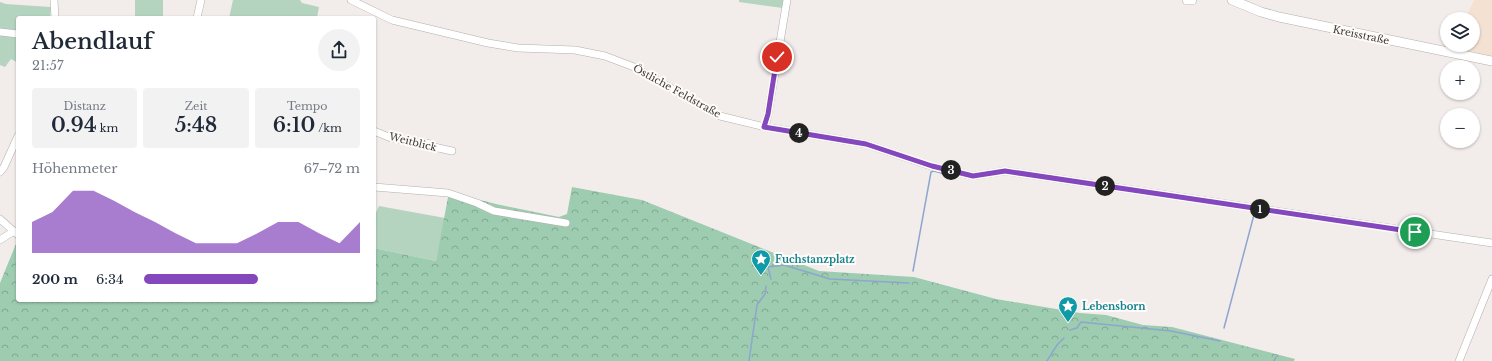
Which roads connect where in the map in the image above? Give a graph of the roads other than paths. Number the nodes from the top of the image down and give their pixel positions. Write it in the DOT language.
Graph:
graph roads {
  1 [pos="54,0"];
  2 [pos="201,0"];
  3 [pos="351,0"];
  4 [pos="787,0"];
  5 [pos="1187,0"];
  6 [pos="1192,0"];
  7 [pos="1232,0"];
  8 [pos="55,16"];
  9 [pos="197,16"];
  10 [pos="0,32"];
  11 [pos="16,34"];
  12 [pos="1492,61"];
  13 [pos="764,127"];
  14 [pos="376,132"];
  15 [pos="16,140"];
  16 [pos="452,151"];
  17 [pos="2,169"];
  18 [pos="376,187"];
  19 [pos="0,219"];
  20 [pos="566,223"];
  21 [pos="16,233"];
  22 [pos="0,240"];
  23 [pos="1492,243"];
  24 [pos="1492,279"];
  25 [pos="1459,361"];
  1 -- 8 [label="street"];
  2 -- 9 [label="street"];
  3 -- 13 [label="street, Östliche Feldstraße"];
  4 -- 13 [label="street"];
  5 -- 6 [label="main road"];
  7 -- 12 [label="main road, Kreisstraße"];
  10 -- 11 [label="street"];
  13 -- 23 [label="street, Östliche Feldstraße"];
  14 -- 16 [label="street, Weitblick"];
  15 -- 17 [label="street"];
  18 -- 20 [label="street"];
  19 -- 21 [label="street"];
  21 -- 22 [label="street"];
  24 -- 25 [label="street"];
}
